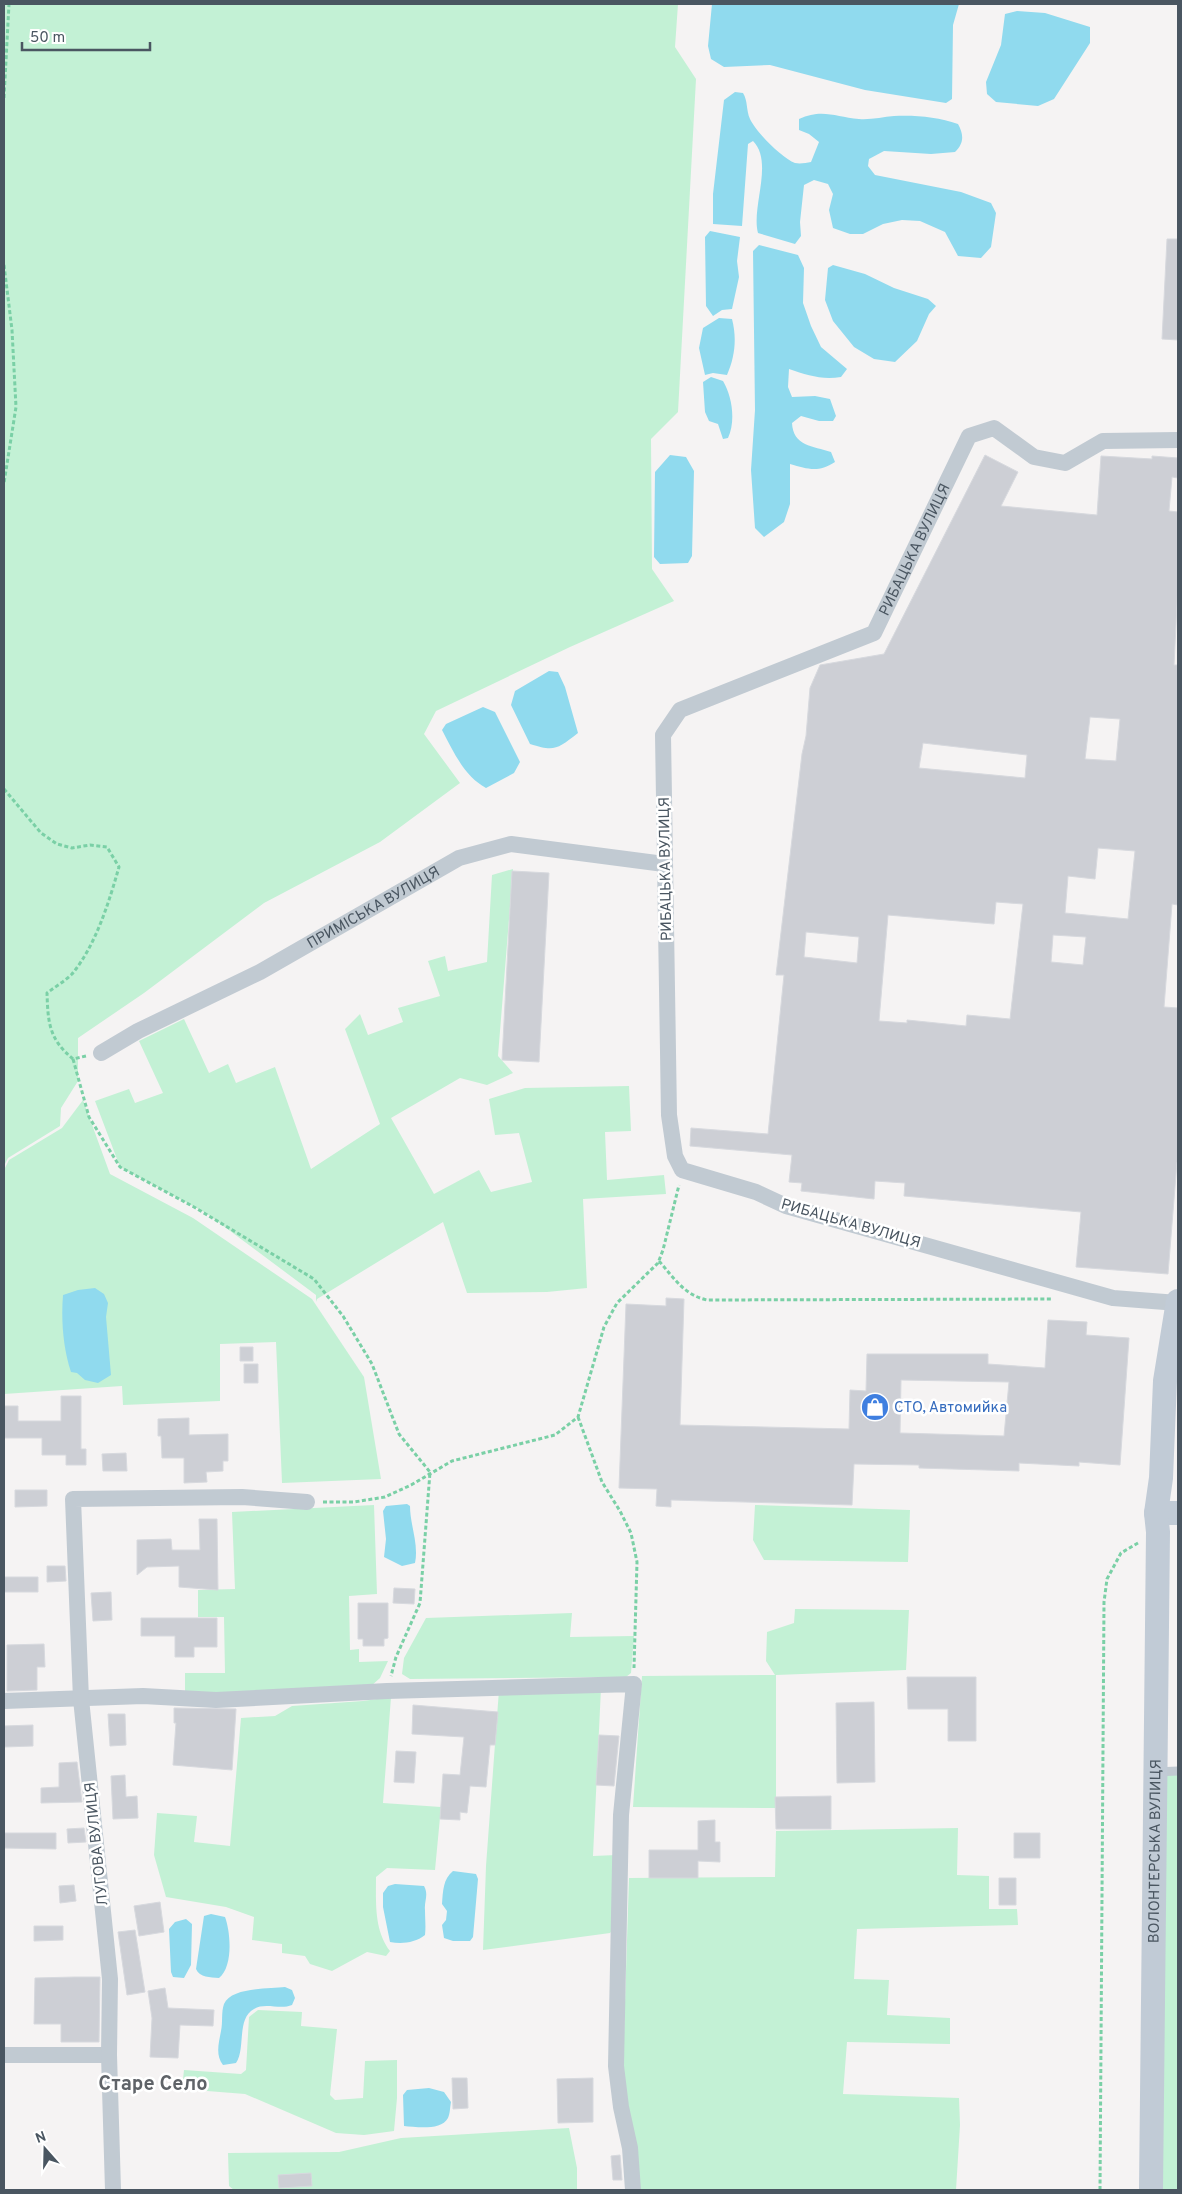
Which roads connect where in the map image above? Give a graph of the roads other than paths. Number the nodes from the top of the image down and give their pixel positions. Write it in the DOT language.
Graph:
graph roads {
  1 [pos="1178,440"];
  2 [pos="664,864"];
  3 [pos="101,1052"];
  4 [pos="1178,1302"];
  5 [pos="307,1502"];
  6 [pos="1164,1519"];
  7 [pos="81,1699"];
  8 [pos="4,1701"];
  9 [pos="1178,1771"];
  10 [pos="1155,1772"];
  11 [pos="4,2055"];
  12 [pos="109,2055"];
  13 [pos="113,2190"];
  14 [pos="633,2190"];
  15 [pos="1151,2190"];
  1 -- 2 [label="street, РИБАЦЬКА ВУЛИЦЯ"];
  2 -- 3 [label="street, ПРИМІСЬКА ВУЛИЦЯ"];
  2 -- 4 [label="street, РИБАЦЬКА ВУЛИЦЯ"];
  4 -- 6 [label="street, ВОЛОНТЕРСЬКА ВУЛИЦЯ"];
  5 -- 7 [label="street, ЛУГОВА ВУЛИЦЯ"];
  6 -- 10 [label="street, ВОЛОНТЕРСЬКА ВУЛИЦЯ"];
  7 -- 8 [label="street"];
  7 -- 12 [label="street, ЛУГОВА ВУЛИЦЯ"];
  7 -- 14 [label="street"];
  9 -- 10 [label="lane"];
  10 -- 15 [label="street, ВОЛОНТЕРСЬКА ВУЛИЦЯ"];
  11 -- 12 [label="street"];
  12 -- 13 [label="street, ЛУГОВА ВУЛИЦЯ"];
}
